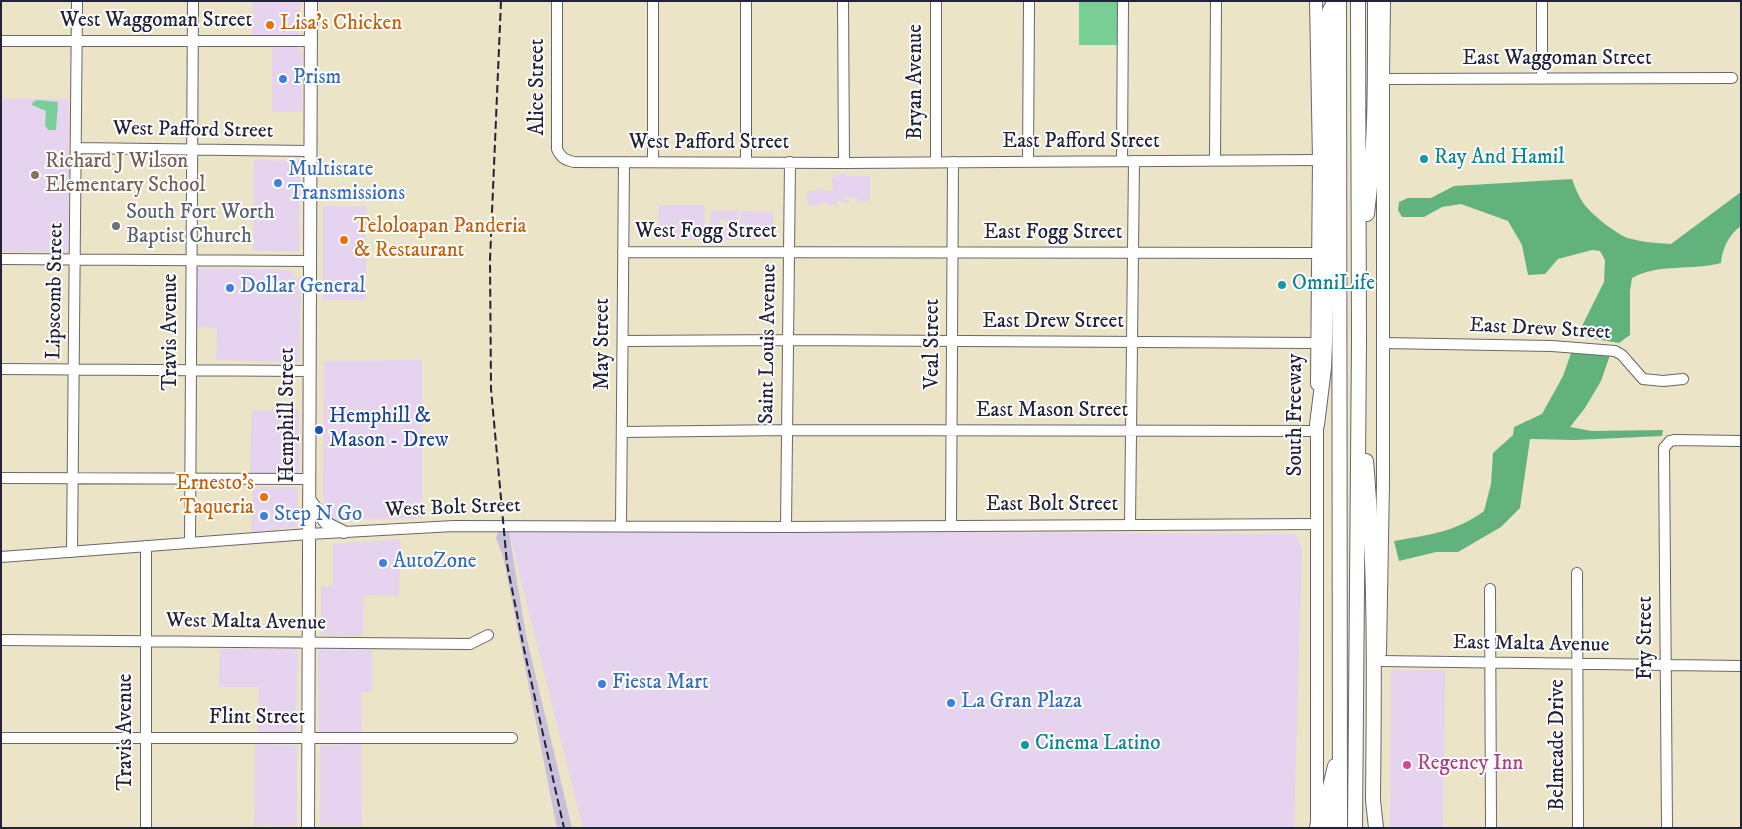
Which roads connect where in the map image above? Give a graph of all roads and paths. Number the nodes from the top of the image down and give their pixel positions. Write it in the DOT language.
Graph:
graph roads {
  1 [pos="77,1"];
  2 [pos="193,1"];
  3 [pos="310,1"];
  4 [pos="557,1"];
  5 [pos="653,1"];
  6 [pos="746,1"];
  7 [pos="843,1"];
  8 [pos="936,1"];
  9 [pos="1029,1"];
  10 [pos="1123,1"];
  11 [pos="1216,1"];
  12 [pos="1316,1"];
  13 [pos="1335,1"];
  14 [pos="1339,1"];
  15 [pos="1358,1"];
  16 [pos="1375,1"];
  17 [pos="1384,1"];
  18 [pos="1542,1"];
  19 [pos="1,41"];
  20 [pos="77,41"];
  21 [pos="192,41"];
  22 [pos="310,41"];
  23 [pos="1382,78"];
  24 [pos="1732,78"];
  25 [pos="1542,79"];
  26 [pos="76,148"];
  27 [pos="192,150"];
  28 [pos="310,151"];
  29 [pos="1215,160"];
  30 [pos="1318,160"];
  31 [pos="1122,161"];
  32 [pos="1134,161"];
  33 [pos="574,162"];
  34 [pos="624,162"];
  35 [pos="653,162"];
  36 [pos="746,162"];
  37 [pos="790,162"];
  38 [pos="936,162"];
  39 [pos="953,162"];
  40 [pos="1028,162"];
  41 [pos="844,163"];
  42 [pos="789,251"];
  43 [pos="623,252"];
  44 [pos="953,252"];
  45 [pos="1133,252"];
  46 [pos="1317,253"];
  47 [pos="1,259"];
  48 [pos="75,259"];
  49 [pos="191,260"];
  50 [pos="309,260"];
  51 [pos="1360,264"];
  52 [pos="788,340"];
  53 [pos="623,341"];
  54 [pos="953,341"];
  55 [pos="1132,342"];
  56 [pos="1317,342"];
  57 [pos="1383,343"];
  58 [pos="1,369"];
  59 [pos="74,369"];
  60 [pos="191,370"];
  61 [pos="309,371"];
  62 [pos="1359,375"];
  63 [pos="1683,379"];
  64 [pos="1317,428"];
  65 [pos="787,430"];
  66 [pos="952,430"];
  67 [pos="1131,430"];
  68 [pos="622,432"];
  69 [pos="1741,440"];
  70 [pos="1,478"];
  71 [pos="73,478"];
  72 [pos="190,478"];
  73 [pos="310,479"];
  74 [pos="309,499"];
  75 [pos="1318,524"];
  76 [pos="951,525"];
  77 [pos="1130,525"];
  78 [pos="621,526"];
  79 [pos="786,527"];
  80 [pos="344,532"];
  81 [pos="309,534"];
  82 [pos="190,543"];
  83 [pos="146,546"];
  84 [pos="72,552"];
  85 [pos="1,557"];
  86 [pos="1577,573"];
  87 [pos="1490,588"];
  88 [pos="488,635"];
  89 [pos="1,640"];
  90 [pos="146,641"];
  91 [pos="308,642"];
  92 [pos="1380,661"];
  93 [pos="1491,663"];
  94 [pos="1577,664"];
  95 [pos="1666,665"];
  96 [pos="1741,666"];
  97 [pos="1,738"];
  98 [pos="146,738"];
  99 [pos="309,738"];
  100 [pos="512,738"];
  101 [pos="1340,741"];
  102 [pos="146,828"];
  103 [pos="308,828"];
  104 [pos="1316,828"];
  105 [pos="1328,828"];
  106 [pos="1340,828"];
  107 [pos="1355,828"];
  108 [pos="1378,828"];
  109 [pos="1491,828"];
  110 [pos="1578,828"];
  111 [pos="1667,828"];
  1 -- 20 [label="street, Lipscomb Street"];
  2 -- 21 [label="street, Travis Avenue"];
  3 -- 22 [label="main road, Hemphill Street"];
  4 -- 33 [label="street, Alice Street"];
  5 -- 35 [label="street"];
  6 -- 36 [label="street"];
  7 -- 41 [label="street"];
  8 -- 38 [label="street, Bryan Avenue"];
  9 -- 40 [label="street"];
  10 -- 31 [label="street"];
  11 -- 29 [label="street"];
  12 -- 30 [label="main road, South Freeway"];
  13 -- 64 [label="highway"];
  14 -- 101 [label="highway, South Freeway"];
  15 -- 51 [label="highway"];
  16 -- 51 [label="highway"];
  17 -- 23 [label="main road"];
  18 -- 25 [label="street"];
  19 -- 20 [label="street, West Waggoman Street"];
  20 -- 21 [label="street, West Waggoman Street"];
  20 -- 26 [label="street, Lipscomb Street"];
  21 -- 22 [label="street, West Waggoman Street"];
  21 -- 27 [label="street, Travis Avenue"];
  22 -- 28 [label="main road, Hemphill Street"];
  23 -- 25 [label="street, East Waggoman Street"];
  23 -- 57 [label="main road"];
  24 -- 25 [label="street, East Waggoman Street"];
  26 -- 27 [label="street, West Pafford Street"];
  26 -- 48 [label="street, Lipscomb Street"];
  27 -- 28 [label="street, West Pafford Street"];
  27 -- 49 [label="street, Travis Avenue"];
  28 -- 50 [label="main road, Hemphill Street"];
  29 -- 30 [label="street, East Pafford Street"];
  29 -- 32 [label="street, East Pafford Street"];
  30 -- 46 [label="main road, South Freeway"];
  31 -- 32 [label="street, East Pafford Street"];
  31 -- 40 [label="street, East Pafford Street"];
  32 -- 45 [label="street"];
  33 -- 34 [label="street, West Pafford Street"];
  34 -- 35 [label="street, West Pafford Street"];
  34 -- 43 [label="street, May Street"];
  35 -- 36 [label="street, West Pafford Street"];
  36 -- 37 [label="street, West Pafford Street"];
  37 -- 41 [label="street, West Pafford Street"];
  37 -- 42 [label="street, Saint Louis Avenue"];
  38 -- 39 [label="street, East Pafford Street"];
  38 -- 41 [label="street, East Pafford Street"];
  39 -- 40 [label="street, East Pafford Street"];
  39 -- 44 [label="street, Veal Street"];
  42 -- 43 [label="street, West Fogg Street"];
  42 -- 44 [label="street, East Fogg Street"];
  42 -- 52 [label="street, Saint Louis Avenue"];
  43 -- 53 [label="street, May Street"];
  44 -- 45 [label="street, East Fogg Street"];
  44 -- 54 [label="street, Veal Street"];
  45 -- 46 [label="street, East Fogg Street"];
  45 -- 55 [label="street"];
  46 -- 56 [label="main road, South Freeway"];
  47 -- 48 [label="street"];
  48 -- 49 [label="street"];
  48 -- 59 [label="street, Lipscomb Street"];
  49 -- 50 [label="street"];
  49 -- 60 [label="street, Travis Avenue"];
  50 -- 61 [label="main road, Hemphill Street"];
  51 -- 62 [label="highway"];
  52 -- 53 [label="street, East Drew Street"];
  52 -- 54 [label="street, East Drew Street"];
  52 -- 65 [label="street, Saint Louis Avenue"];
  53 -- 68 [label="street, May Street"];
  54 -- 55 [label="street, East Drew Street"];
  54 -- 66 [label="street, Veal Street"];
  55 -- 56 [label="street, East Drew Street"];
  55 -- 67 [label="street"];
  56 -- 64 [label="main road, South Freeway"];
  57 -- 63 [label="street, East Drew Street"];
  57 -- 92 [label="main road"];
  58 -- 59 [label="street"];
  59 -- 60 [label="street"];
  59 -- 71 [label="street, Lipscomb Street"];
  60 -- 61 [label="street"];
  60 -- 72 [label="street, Travis Avenue"];
  61 -- 73 [label="main road, Hemphill Street"];
  62 -- 107 [label="highway"];
  62 -- 108 [label="highway"];
  64 -- 67 [label="street, East Mason Street"];
  64 -- 75 [label="main road, South Freeway"];
  65 -- 66 [label="street, East Mason Street"];
  65 -- 68 [label="street, East Mason Street"];
  65 -- 79 [label="street, Saint Louis Avenue"];
  66 -- 67 [label="street, East Mason Street"];
  66 -- 76 [label="street, Veal Street"];
  67 -- 77 [label="street"];
  68 -- 78 [label="street, May Street"];
  69 -- 95 [label="street, Fry Street"];
  70 -- 71 [label="street"];
  71 -- 72 [label="street"];
  71 -- 84 [label="street, Lipscomb Street"];
  72 -- 73 [label="street"];
  72 -- 82 [label="street, Travis Avenue"];
  73 -- 74 [label="main road, Hemphill Street"];
  74 -- 80 [label="main road"];
  74 -- 81 [label="main road, Hemphill Street"];
  75 -- 77 [label="street, East Bolt Street"];
  75 -- 104 [label="main road, South Freeway"];
  76 -- 77 [label="street, East Bolt Street"];
  76 -- 79 [label="street, East Bolt Street"];
  78 -- 79 [label="street, West Bolt Street"];
  78 -- 80 [label="street, West Bolt Street"];
  80 -- 81 [label="street, West Bolt Street"];
  81 -- 82 [label="street, West Bolt Street"];
  81 -- 91 [label="main road, Hemphill Street"];
  82 -- 83 [label="street, West Bolt Street"];
  83 -- 84 [label="street, West Bolt Street"];
  83 -- 90 [label="street, Travis Avenue"];
  84 -- 85 [label="street, West Bolt Street"];
  86 -- 94 [label="street, Belmeade Drive"];
  87 -- 93 [label="street"];
  88 -- 91 [label="street, West Malta Avenue"];
  89 -- 90 [label="street, West Malta Avenue"];
  90 -- 91 [label="street, West Malta Avenue"];
  90 -- 98 [label="street, Travis Avenue"];
  91 -- 99 [label="main road, Hemphill Street"];
  92 -- 93 [label="street, East Malta Avenue"];
  92 -- 108 [label="main road"];
  93 -- 94 [label="street, East Malta Avenue"];
  93 -- 109 [label="street"];
  94 -- 95 [label="street, East Malta Avenue"];
  94 -- 110 [label="street, Belmeade Drive"];
  95 -- 96 [label="street, East Malta Avenue"];
  95 -- 111 [label="street, Fry Street"];
  97 -- 98 [label="street, Flint Street"];
  98 -- 99 [label="street, Flint Street"];
  98 -- 102 [label="street, Travis Avenue"];
  99 -- 100 [label="street, Flint Street"];
  99 -- 103 [label="main road, Hemphill Street"];
  101 -- 105 [label="highway"];
  101 -- 106 [label="highway, South Freeway"];
}
